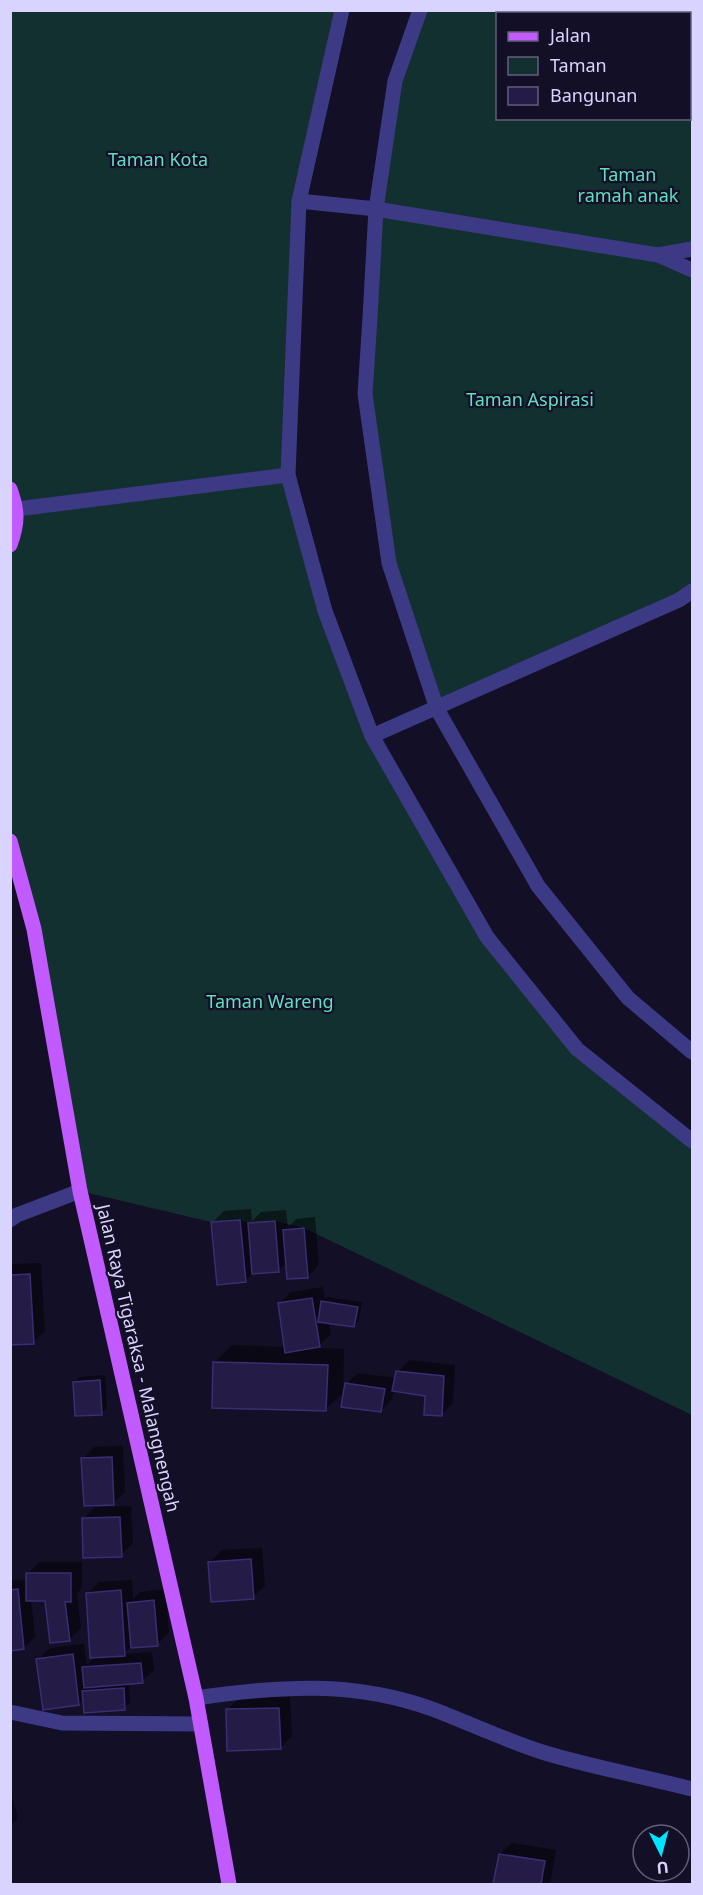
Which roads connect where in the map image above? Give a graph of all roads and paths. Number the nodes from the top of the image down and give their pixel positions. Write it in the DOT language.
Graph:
graph roads {
  1 [pos="342,10"];
  2 [pos="420,10"];
  3 [pos="299,201"];
  4 [pos="376,209"];
  5 [pos="693,249"];
  6 [pos="658,255"];
  7 [pos="693,270"];
  8 [pos="288,475"];
  9 [pos="10,489"];
  10 [pos="17,509"];
  11 [pos="10,545"];
  12 [pos="693,591"];
  13 [pos="686,599"];
  14 [pos="437,709"];
  15 [pos="372,736"];
  16 [pos="10,841"];
  17 [pos="693,1052"];
  18 [pos="693,1141"];
  19 [pos="81,1191"];
  20 [pos="10,1220"];
  21 [pos="196,1698"];
  22 [pos="10,1712"];
  23 [pos="201,1724"];
  24 [pos="693,1790"];
  25 [pos="229,1884"];
  1 -- 3 [label="street"];
  2 -- 4 [label="street"];
  3 -- 4 [label="street"];
  3 -- 8 [label="street"];
  4 -- 6 [label="street"];
  4 -- 14 [label="street"];
  5 -- 6 [label="street"];
  6 -- 7 [label="street"];
  8 -- 10 [label="street"];
  8 -- 15 [label="street"];
  9 -- 10 [label="main road"];
  10 -- 11 [label="main road"];
  12 -- 13 [label="street"];
  13 -- 14 [label="street"];
  14 -- 15 [label="street"];
  14 -- 17 [label="street"];
  15 -- 18 [label="street"];
  16 -- 19 [label="main road, Jalan Raya Tigaraksa - Malangnengah"];
  19 -- 20 [label="street"];
  19 -- 21 [label="main road, Jalan Raya Tigaraksa - Malangnengah"];
  21 -- 23 [label="main road, Jalan Raya Tigaraksa - Malangnengah"];
  21 -- 24 [label="street"];
  22 -- 23 [label="street"];
  23 -- 25 [label="main road, Jalan Raya Tigaraksa - Malangnengah"];
}
